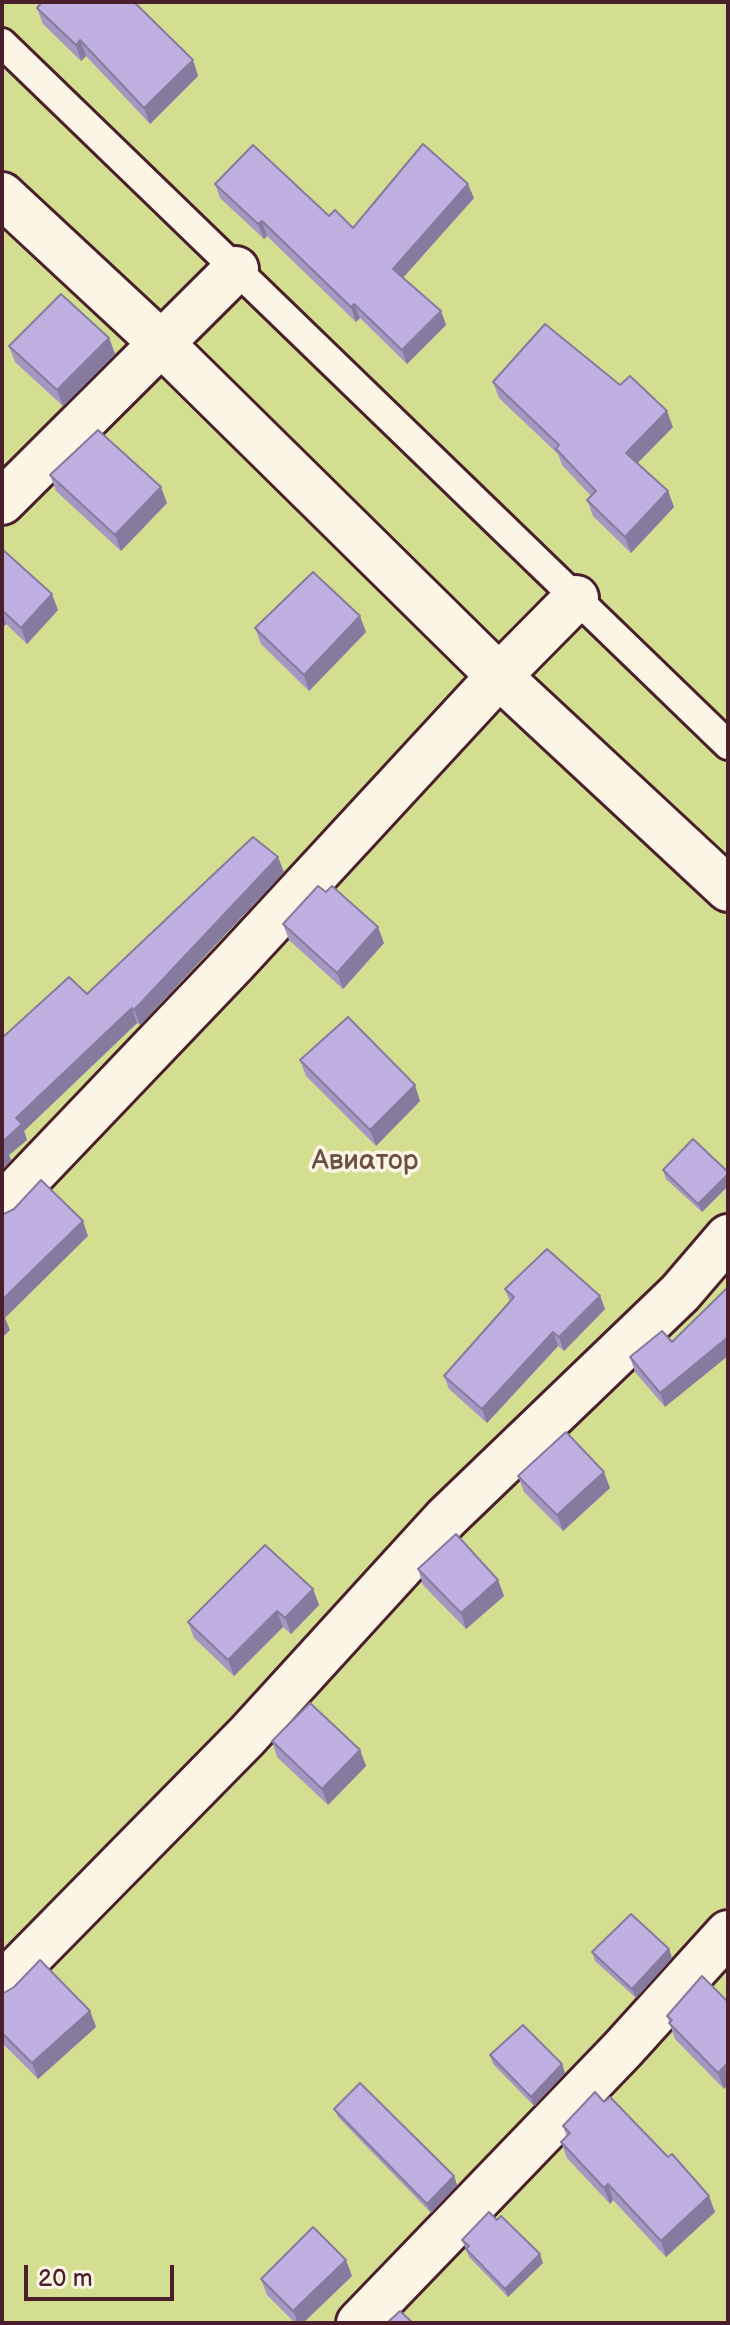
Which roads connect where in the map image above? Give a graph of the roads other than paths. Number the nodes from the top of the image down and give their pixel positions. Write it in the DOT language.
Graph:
graph roads {
  1 [pos="2,43"];
  2 [pos="2,195"];
  3 [pos="236,269"];
  4 [pos="160,342"];
  5 [pos="2,502"];
  6 [pos="576,598"];
  7 [pos="499,676"];
  8 [pos="728,745"];
  9 [pos="728,889"];
  10 [pos="2,1206"];
  11 [pos="728,1237"];
  12 [pos="728,1933"];
  13 [pos="2,1985"];
  14 [pos="359,2323"];
  1 -- 3 [label="lane"];
  2 -- 4 [label="street"];
  3 -- 4 [label="street"];
  3 -- 6 [label="lane"];
  4 -- 5 [label="street"];
  4 -- 7 [label="street"];
  6 -- 7 [label="street"];
  6 -- 8 [label="lane"];
  7 -- 9 [label="street"];
  7 -- 10 [label="street"];
  11 -- 13 [label="street"];
  12 -- 14 [label="street"];
}
